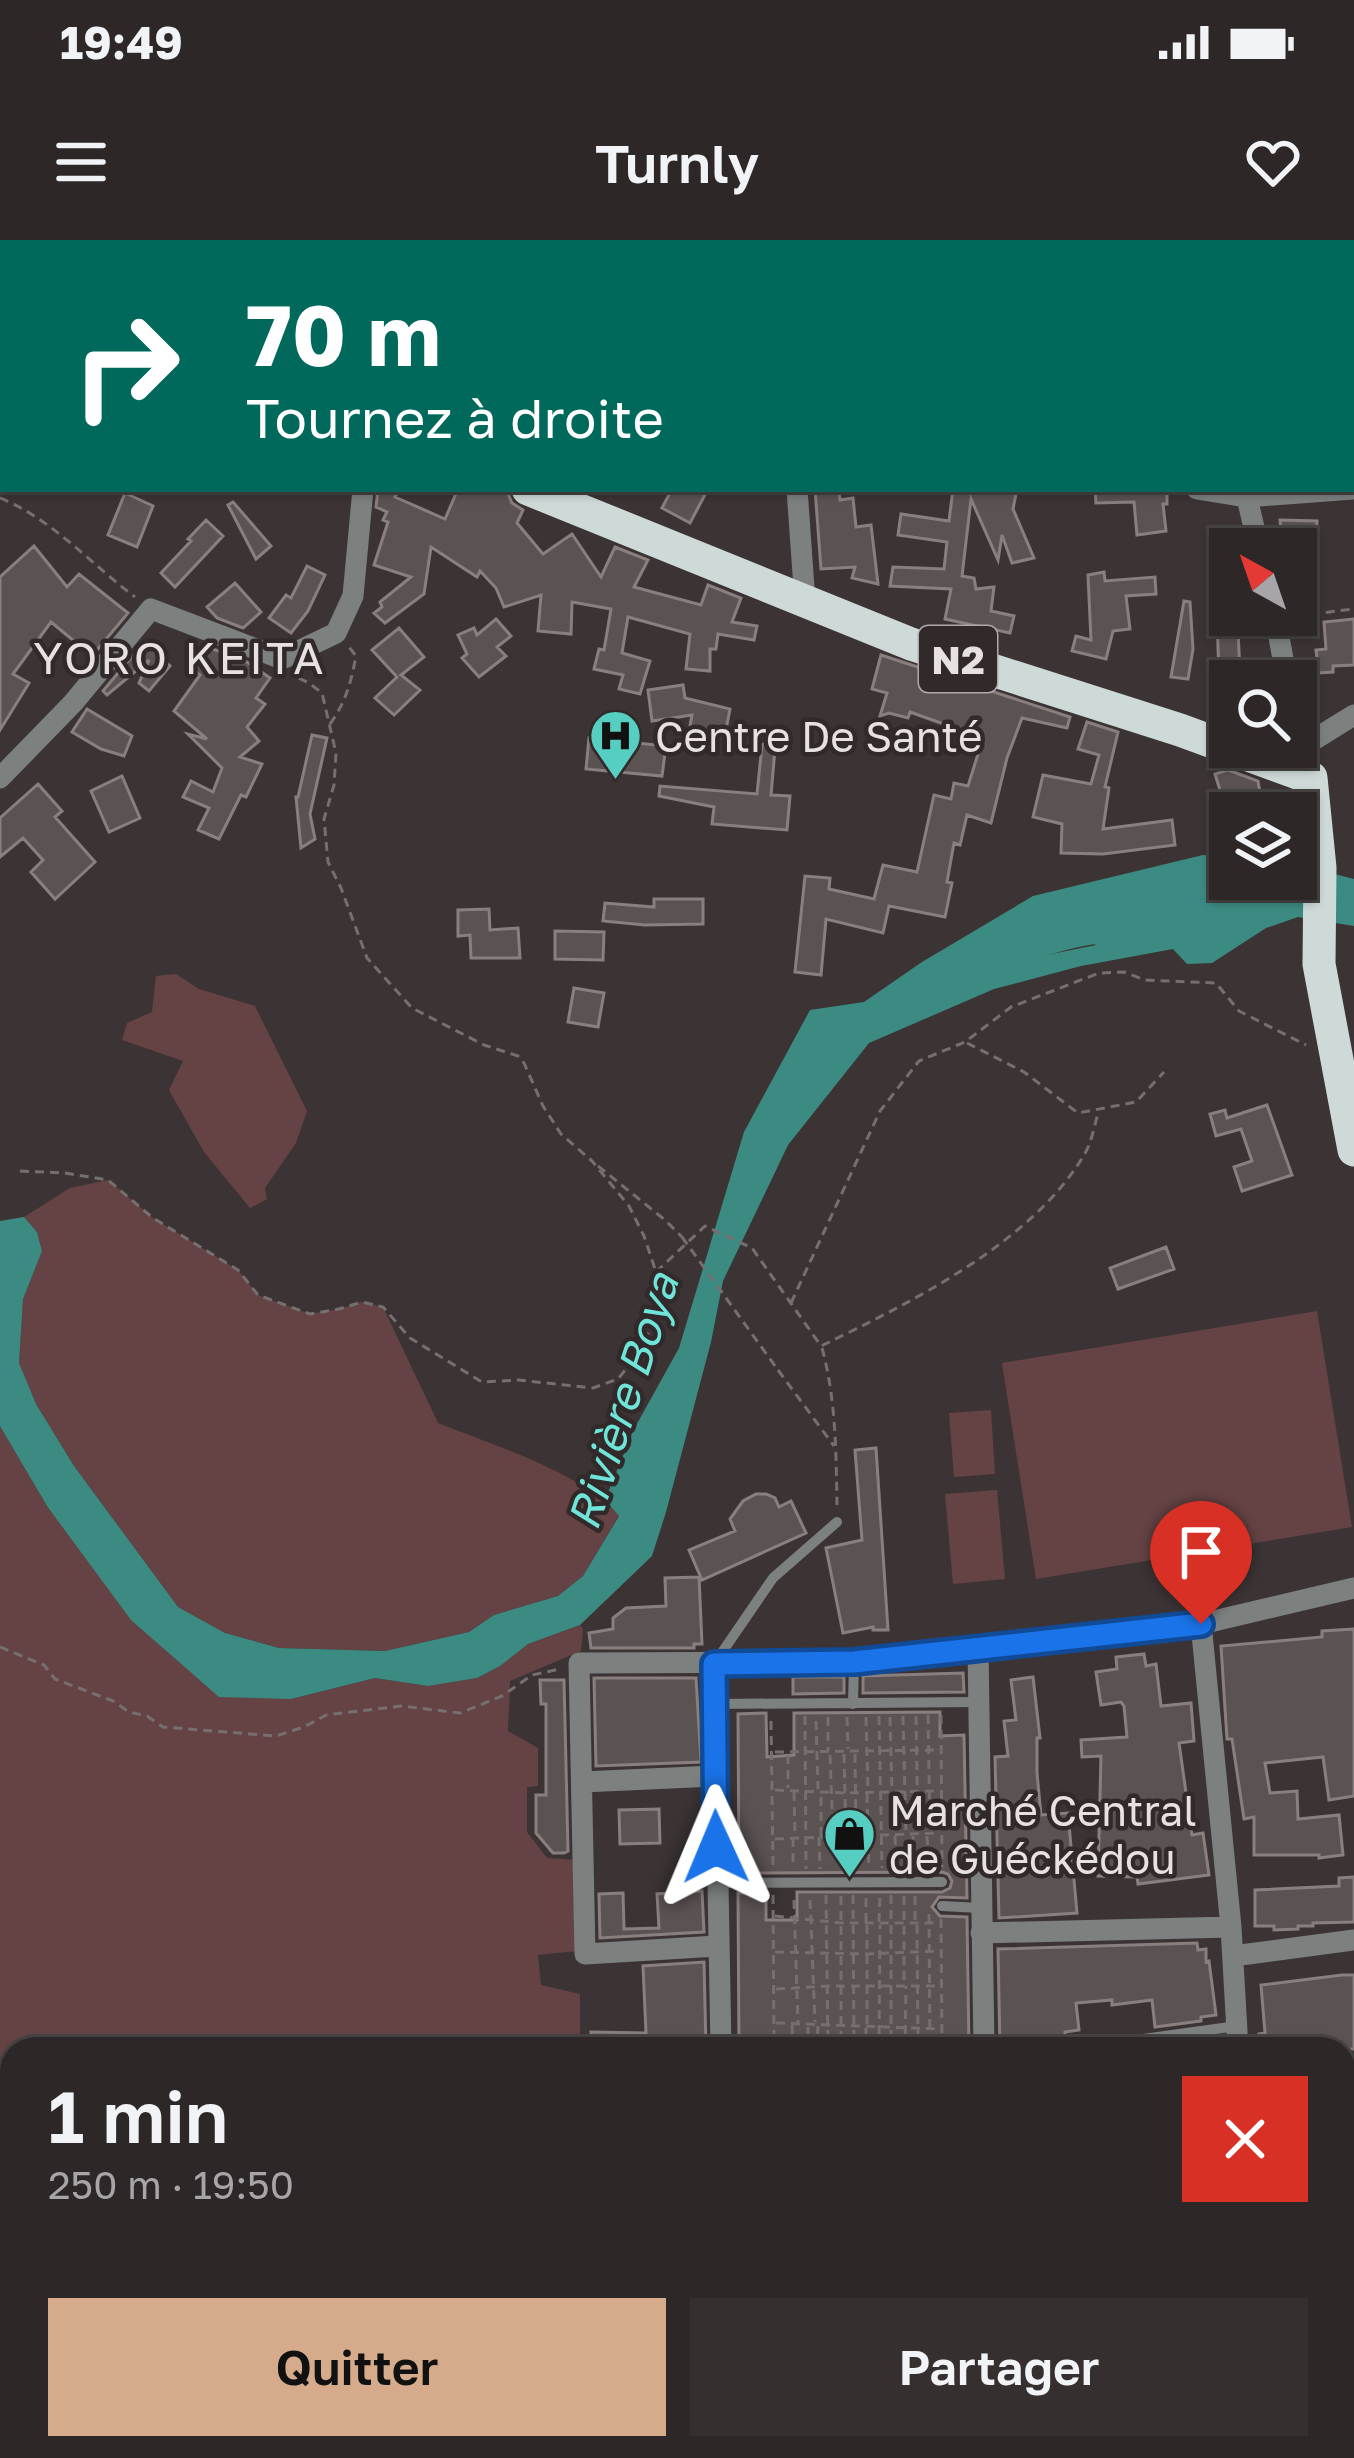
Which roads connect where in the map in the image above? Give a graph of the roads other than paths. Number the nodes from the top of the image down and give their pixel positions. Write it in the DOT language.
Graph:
graph roads {
  1 [pos="363,492"];
  2 [pos="542,492"];
  3 [pos="797,492"];
  4 [pos="1245,493"];
  5 [pos="581,500"];
  6 [pos="1254,528"];
  7 [pos="806,602"];
  8 [pos="1354,715"];
  9 [pos="1209,735"];
  10 [pos="1317,741"];
  11 [pos="1304,768"];
  12 [pos="0,778"];
  13 [pos="1354,1150"];
  14 [pos="837,1522"];
  15 [pos="1354,1588"];
  16 [pos="1201,1624"];
  17 [pos="978,1648"];
  18 [pos="854,1662"];
  19 [pos="714,1664"];
  20 [pos="980,1702"];
  21 [pos="714,1704"];
  22 [pos="885,1704"];
  23 [pos="715,1776"];
  24 [pos="582,1782"];
  25 [pos="933,1882"];
  26 [pos="716,1883"];
  27 [pos="942,1906"];
  28 [pos="981,1908"];
  29 [pos="1231,1928"];
  30 [pos="982,1934"];
  31 [pos="1354,1940"];
  32 [pos="717,1946"];
  33 [pos="1233,1956"];
  34 [pos="721,2037"];
  35 [pos="984,2037"];
  36 [pos="1238,2037"];
  1 -- 12 [label="street"];
  2 -- 5 [label="highway, N2"];
  3 -- 7 [label="street"];
  4 -- 6 [label="street"];
  5 -- 7 [label="highway, N2"];
  7 -- 9 [label="highway, N2"];
  8 -- 10 [label="street"];
  11 -- 13 [label="highway"];
  14 -- 19 [label="lane"];
  15 -- 16 [label="street"];
  16 -- 17 [label="street"];
  16 -- 29 [label="street"];
  17 -- 18 [label="street"];
  17 -- 20 [label="street"];
  18 -- 19 [label="street"];
  18 -- 22 [label="lane"];
  19 -- 21 [label="street"];
  19 -- 24 [label="street"];
  20 -- 22 [label="lane"];
  20 -- 28 [label="street"];
  21 -- 22 [label="lane"];
  21 -- 23 [label="street"];
  23 -- 24 [label="street"];
  23 -- 26 [label="street"];
  24 -- 32 [label="street"];
  25 -- 26 [label="lane"];
  26 -- 32 [label="street"];
  27 -- 28 [label="lane"];
  28 -- 30 [label="street"];
  29 -- 30 [label="street"];
  29 -- 33 [label="street"];
  30 -- 35 [label="street"];
  31 -- 33 [label="street"];
  32 -- 34 [label="street"];
  33 -- 36 [label="street"];
}
